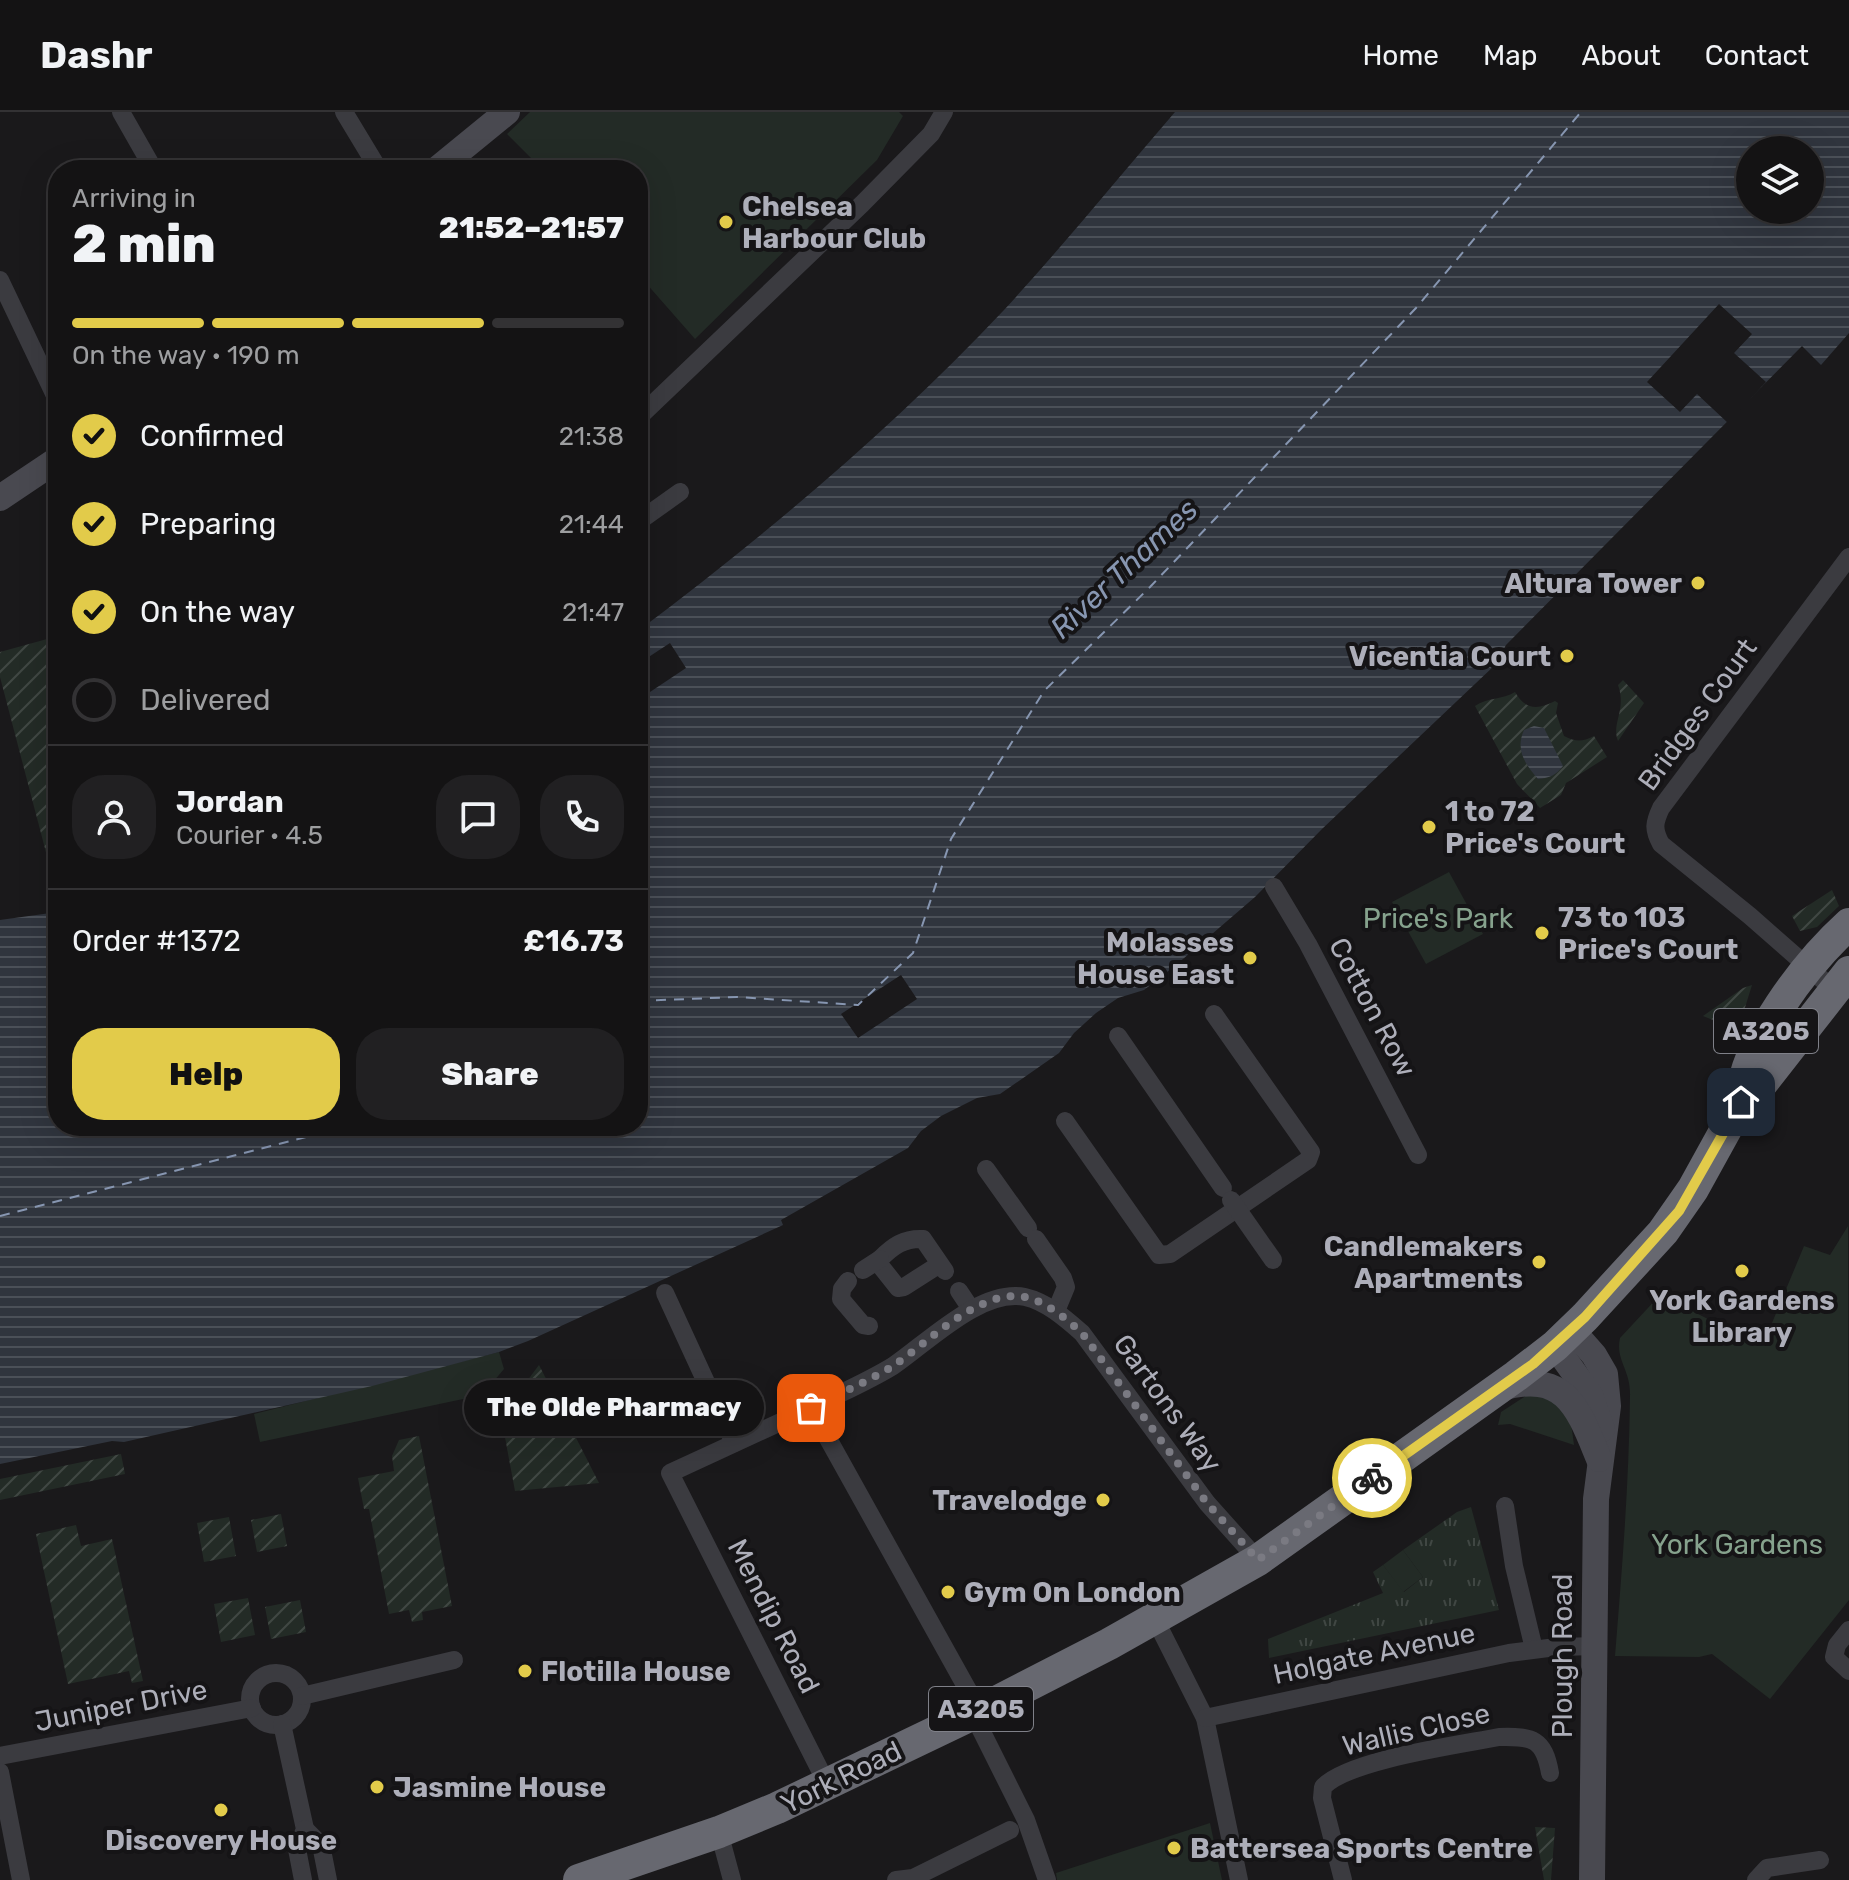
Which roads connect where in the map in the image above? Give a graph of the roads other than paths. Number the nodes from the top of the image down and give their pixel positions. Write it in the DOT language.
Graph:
graph roads {
  1 [pos="121,112"];
  2 [pos="344,112"];
  3 [pos="507,112"];
  4 [pos="944,112"];
  5 [pos="148,160"];
  6 [pos="373,160"];
  7 [pos="448,160"];
  8 [pos="0,280"];
  9 [pos="48,381"];
  10 [pos="648,408"];
  11 [pos="48,466"];
  12 [pos="680,492"];
  13 [pos="0,498"];
  14 [pos="648,515"];
  15 [pos="1849,557"];
  16 [pos="1274,887"];
  17 [pos="1849,924"];
  18 [pos="1808,967"];
  19 [pos="1841,981"];
  20 [pos="1214,1014"];
  21 [pos="1118,1036"];
  22 [pos="1741,1102"];
  23 [pos="1065,1121"];
  24 [pos="1418,1155"];
  25 [pos="986,1169"];
  26 [pos="1230,1199"];
  27 [pos="880,1259"];
  28 [pos="1273,1260"];
  29 [pos="959,1291"];
  30 [pos="665,1293"];
  31 [pos="971,1309"];
  32 [pos="1056,1311"];
  33 [pos="869,1326"];
  34 [pos="1563,1338"];
  35 [pos="1498,1389"];
  36 [pos="811,1408"];
  37 [pos="734,1443"];
  38 [pos="1600,1463"];
  39 [pos="670,1473"];
  40 [pos="1505,1506"];
  41 [pos="1258,1560"];
  42 [pos="1154,1617"];
  43 [pos="1849,1630"];
  44 [pos="1594,1646"];
  45 [pos="1534,1649"];
  46 [pos="454,1660"];
  47 [pos="1849,1671"];
  48 [pos="302,1696"];
  49 [pos="252,1708"];
  50 [pos="976,1712"];
  51 [pos="1205,1718"];
  52 [pos="282,1724"];
  53 [pos="0,1756"];
  54 [pos="0,1772"];
  55 [pos="1550,1773"];
  56 [pos="827,1784"];
  57 [pos="305,1829"];
  58 [pos="1010,1830"];
  59 [pos="719,1832"];
  60 [pos="1820,1860"];
  61 [pos="908,1879"];
  62 [pos="21,1880"];
  63 [pos="303,1880"];
  64 [pos="328,1880"];
  65 [pos="579,1880"];
  66 [pos="732,1880"];
  67 [pos="1047,1880"];
  68 [pos="1239,1880"];
  69 [pos="1343,1880"];
  70 [pos="1592,1880"];
  71 [pos="1756,1880"];
  1 -- 5 [label="street"];
  2 -- 6 [label="street"];
  3 -- 7 [label="street"];
  4 -- 10 [label="street"];
  8 -- 9 [label="street"];
  11 -- 13 [label="street"];
  12 -- 14 [label="street"];
  15 -- 18 [label="street, Bridges Court"];
  16 -- 24 [label="street, Cotton Row"];
  17 -- 18 [label="highway, York Road / A3205"];
  18 -- 19 [label="street, Bridges Court"];
  18 -- 22 [label="highway, York Road / A3205"];
  19 -- 22 [label="highway, York Road / A3205"];
  20 -- 26 [label="street"];
  21 -- 26 [label="street"];
  22 -- 34 [label="highway, York Road / A3205"];
  23 -- 26 [label="street"];
  25 -- 32 [label="street"];
  26 -- 28 [label="street"];
  27 -- 27 [label="street"];
  27 -- 33 [label="street"];
  29 -- 31 [label="street"];
  30 -- 37 [label="street"];
  31 -- 32 [label="street, Gartons Way"];
  31 -- 36 [label="street, Gartons Way"];
  32 -- 41 [label="street, Gartons Way"];
  34 -- 35 [label="highway, York Road / A3205"];
  34 -- 38 [label="street, Plough Road"];
  35 -- 38 [label="street"];
  35 -- 41 [label="highway, York Road / A3205"];
  36 -- 37 [label="street, Gartons Way"];
  36 -- 50 [label="street"];
  37 -- 39 [label="street, Gartons Way"];
  38 -- 44 [label="street, Plough Road"];
  39 -- 56 [label="street, Mendip Road"];
  40 -- 45 [label="street"];
  41 -- 42 [label="highway, York Road / A3205"];
  42 -- 50 [label="highway, York Road / A3205"];
  42 -- 51 [label="street"];
  43 -- 47 [label="street"];
  44 -- 45 [label="street, Holgate Avenue"];
  44 -- 70 [label="street, Plough Road"];
  45 -- 51 [label="street, Holgate Avenue"];
  46 -- 48 [label="street"];
  48 -- 49 [label="street, Juniper Drive"];
  48 -- 52 [label="street"];
  49 -- 52 [label="street"];
  49 -- 53 [label="street, Juniper Drive"];
  50 -- 56 [label="highway, York Road / A3205"];
  50 -- 67 [label="street"];
  51 -- 68 [label="street"];
  52 -- 57 [label="street"];
  54 -- 62 [label="street"];
  55 -- 69 [label="street, Wallis Close"];
  56 -- 59 [label="highway, York Road / A3205"];
  57 -- 63 [label="street"];
  57 -- 64 [label="street"];
  58 -- 61 [label="street"];
  59 -- 65 [label="highway, York Road / A3205"];
  59 -- 66 [label="street"];
  60 -- 71 [label="street"];
}
